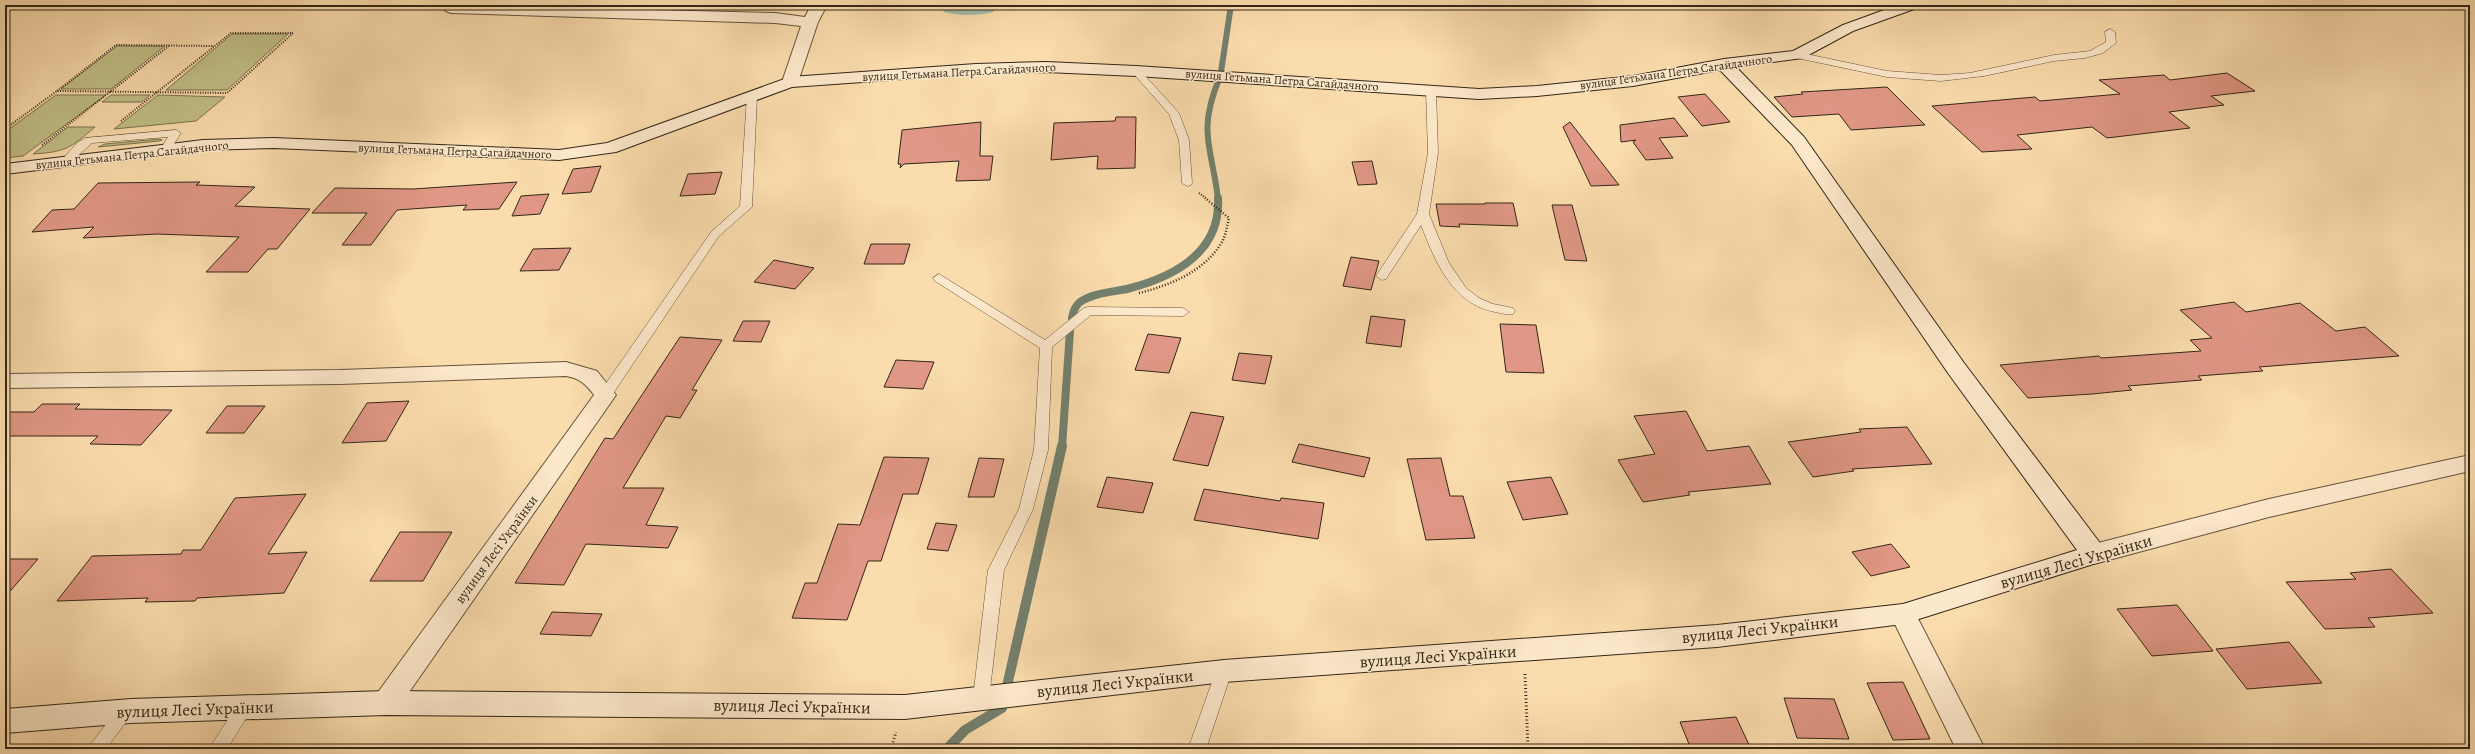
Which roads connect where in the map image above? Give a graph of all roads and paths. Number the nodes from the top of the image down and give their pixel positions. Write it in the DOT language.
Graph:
graph roads {
  1 [pos="819,5"];
  2 [pos="1912,5"];
  3 [pos="451,8"];
  4 [pos="810,22"];
  5 [pos="2110,32"];
  6 [pos="170,46"];
  7 [pos="215,46"];
  8 [pos="1797,55"];
  9 [pos="1724,64"];
  10 [pos="1136,71"];
  11 [pos="790,82"];
  12 [pos="1431,90"];
  13 [pos="57,91"];
  14 [pos="113,92"];
  15 [pos="157,92"];
  16 [pos="752,96"];
  17 [pos="5,129"];
  18 [pos="97,140"];
  19 [pos="37,150"];
  20 [pos="165,150"];
  21 [pos="64,162"];
  22 [pos="5,169"];
  23 [pos="1187,183"];
  24 [pos="1423,214"];
  25 [pos="1382,276"];
  26 [pos="939,278"];
  27 [pos="1137,294"];
  28 [pos="1509,311"];
  29 [pos="1183,312"];
  30 [pos="1046,346"];
  31 [pos="5,381"];
  32 [pos="605,395"];
  33 [pos="2470,463"];
  34 [pos="2094,554"];
  35 [pos="1903,614"];
  36 [pos="1524,650"];
  37 [pos="1224,671"];
  38 [pos="981,698"];
  39 [pos="386,703"];
  40 [pos="245,707"];
  41 [pos="126,711"];
  42 [pos="5,721"];
  43 [pos="96,749"];
  44 [pos="218,749"];
  45 [pos="1197,749"];
  46 [pos="1528,749"];
  47 [pos="1971,749"];
  1 -- 4 [label="street"];
  2 -- 8 [label="street, вулиця Гетьмана Петра Сагайдачного"];
  3 -- 4 [label="street"];
  4 -- 11 [label="street"];
  5 -- 8 [label="lane"];
  6 -- 7 [label="path"];
  6 -- 13 [label="path"];
  6 -- 14 [label="path"];
  7 -- 15 [label="path"];
  7 -- 15 [label="path"];
  8 -- 9 [label="street, вулиця Гетьмана Петра Сагайдачного"];
  9 -- 12 [label="street, вулиця Гетьмана Петра Сагайдачного"];
  9 -- 34 [label="street"];
  10 -- 11 [label="street, вулиця Гетьмана Петра Сагайдачного"];
  10 -- 12 [label="street, вулиця Гетьмана Петра Сагайдачного"];
  10 -- 23 [label="lane"];
  11 -- 16 [label="street, вулиця Гетьмана Петра Сагайдачного"];
  12 -- 24 [label="lane"];
  13 -- 14 [label="path"];
  13 -- 17 [label="path"];
  14 -- 15 [label="path"];
  14 -- 19 [label="path"];
  15 -- 18 [label="path"];
  16 -- 20 [label="street, вулиця Гетьмана Петра Сагайдачного"];
  16 -- 32 [label="lane"];
  18 -- 20 [label="lane"];
  18 -- 21 [label="lane"];
  20 -- 21 [label="street, вулиця Гетьмана Петра Сагайдачного"];
  21 -- 22 [label="street, вулиця Гетьмана Петра Сагайдачного"];
  23 -- 27 [label="path"];
  24 -- 25 [label="lane"];
  24 -- 28 [label="lane"];
  26 -- 30 [label="lane"];
  29 -- 30 [label="lane"];
  30 -- 38 [label="lane"];
  31 -- 32 [label="street"];
  32 -- 39 [label="street, вулиця Лесі Українки"];
  33 -- 34 [label="street, вулиця Лесі Українки"];
  34 -- 35 [label="street, вулиця Лесі Українки"];
  35 -- 36 [label="street, вулиця Лесі Українки"];
  35 -- 47 [label="street"];
  36 -- 37 [label="street, вулиця Лесі Українки"];
  36 -- 46 [label="path"];
  37 -- 38 [label="street, вулиця Лесі Українки"];
  37 -- 45 [label="lane"];
  38 -- 39 [label="street, вулиця Лесі Українки"];
  39 -- 40 [label="street, вулиця Лесі Українки"];
  40 -- 41 [label="street, вулиця Лесі Українки"];
  40 -- 44 [label="lane"];
  41 -- 42 [label="street, вулиця Лесі Українки"];
  41 -- 43 [label="lane"];
}
